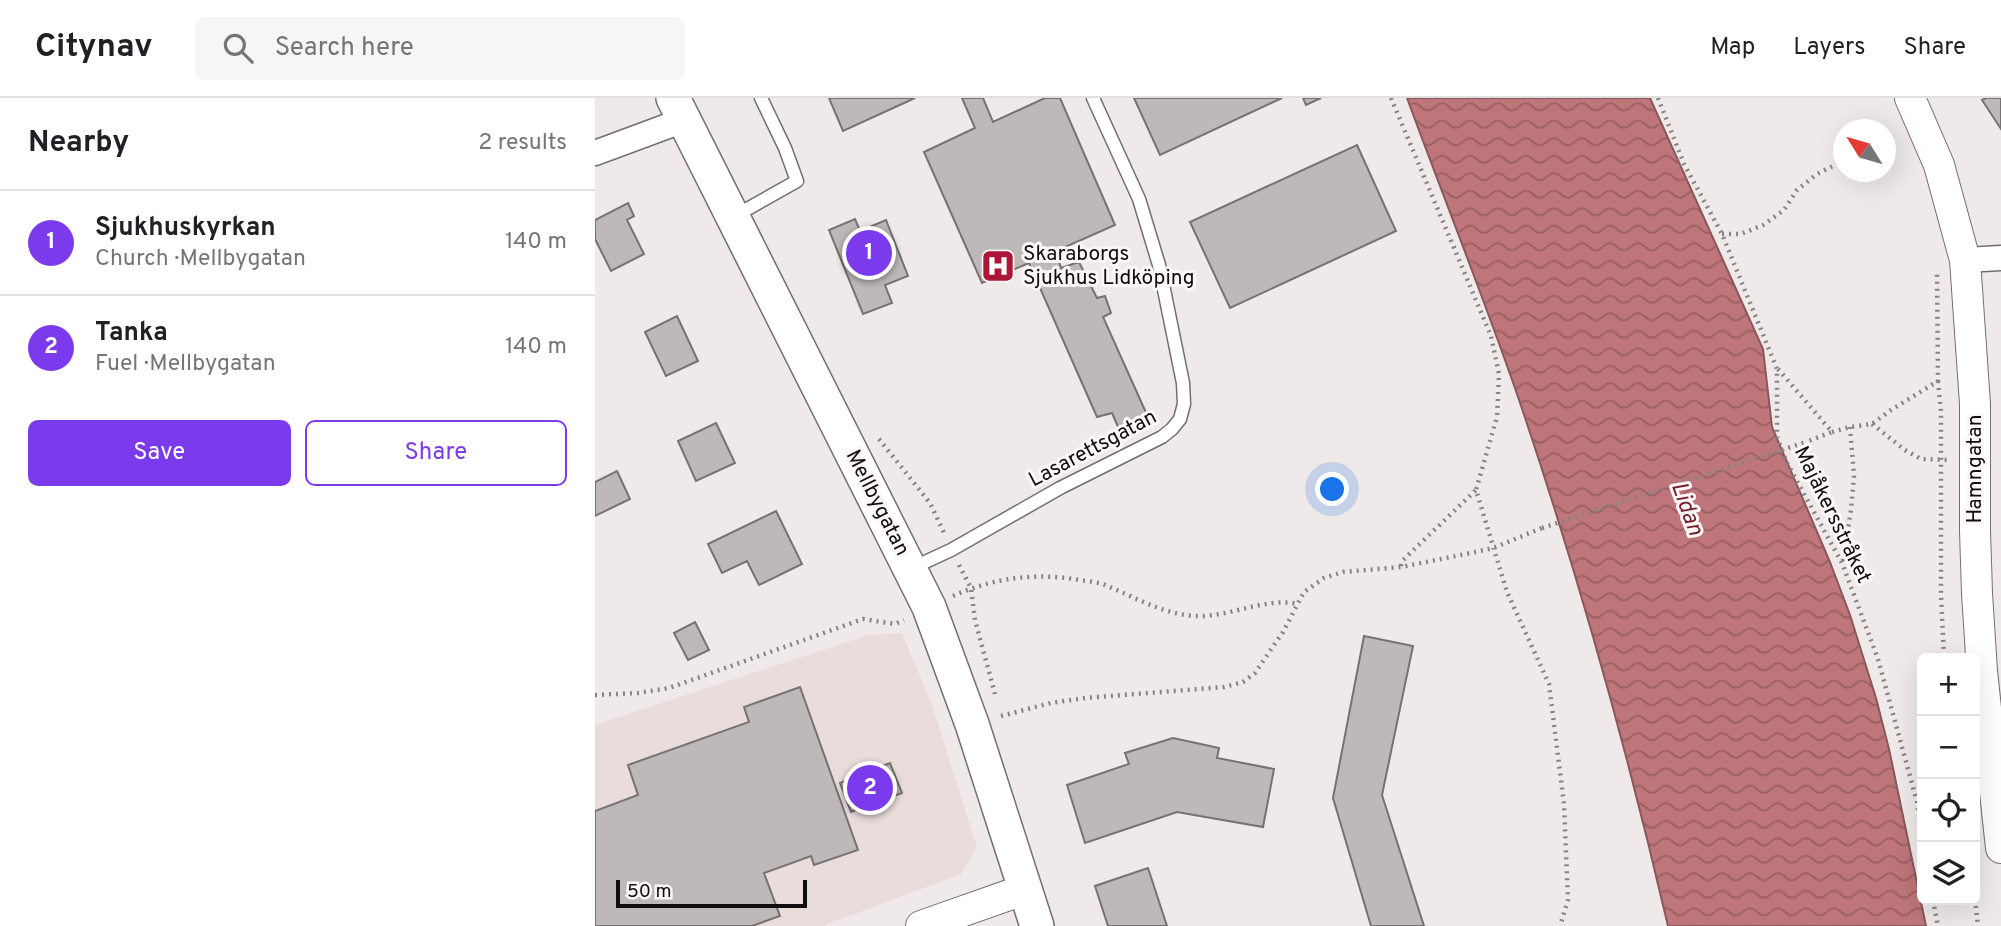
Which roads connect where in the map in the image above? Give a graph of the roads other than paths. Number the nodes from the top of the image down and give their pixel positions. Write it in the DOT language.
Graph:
graph roads {
  1 [pos="761,98"];
  2 [pos="1093,98"];
  3 [pos="1910,98"];
  4 [pos="678,109"];
  5 [pos="595,153"];
  6 [pos="732,217"];
  7 [pos="1963,251"];
  8 [pos="2001,258"];
  9 [pos="910,569"];
  10 [pos="2001,848"];
  11 [pos="1026,889"];
  12 [pos="921,926"];
  13 [pos="1037,926"];
  1 -- 6 [label="lane"];
  2 -- 9 [label="lane, Lasarettsgatan"];
  3 -- 7 [label="street, Hamngatan"];
  4 -- 5 [label="street"];
  4 -- 6 [label="main road, Mellbygatan"];
  6 -- 9 [label="main road, Mellbygatan"];
  7 -- 8 [label="street"];
  7 -- 10 [label="street, Hamngatan"];
  9 -- 11 [label="main road, Mellbygatan"];
  11 -- 12 [label="street"];
  11 -- 13 [label="main road, Mellbygatan"];
}
